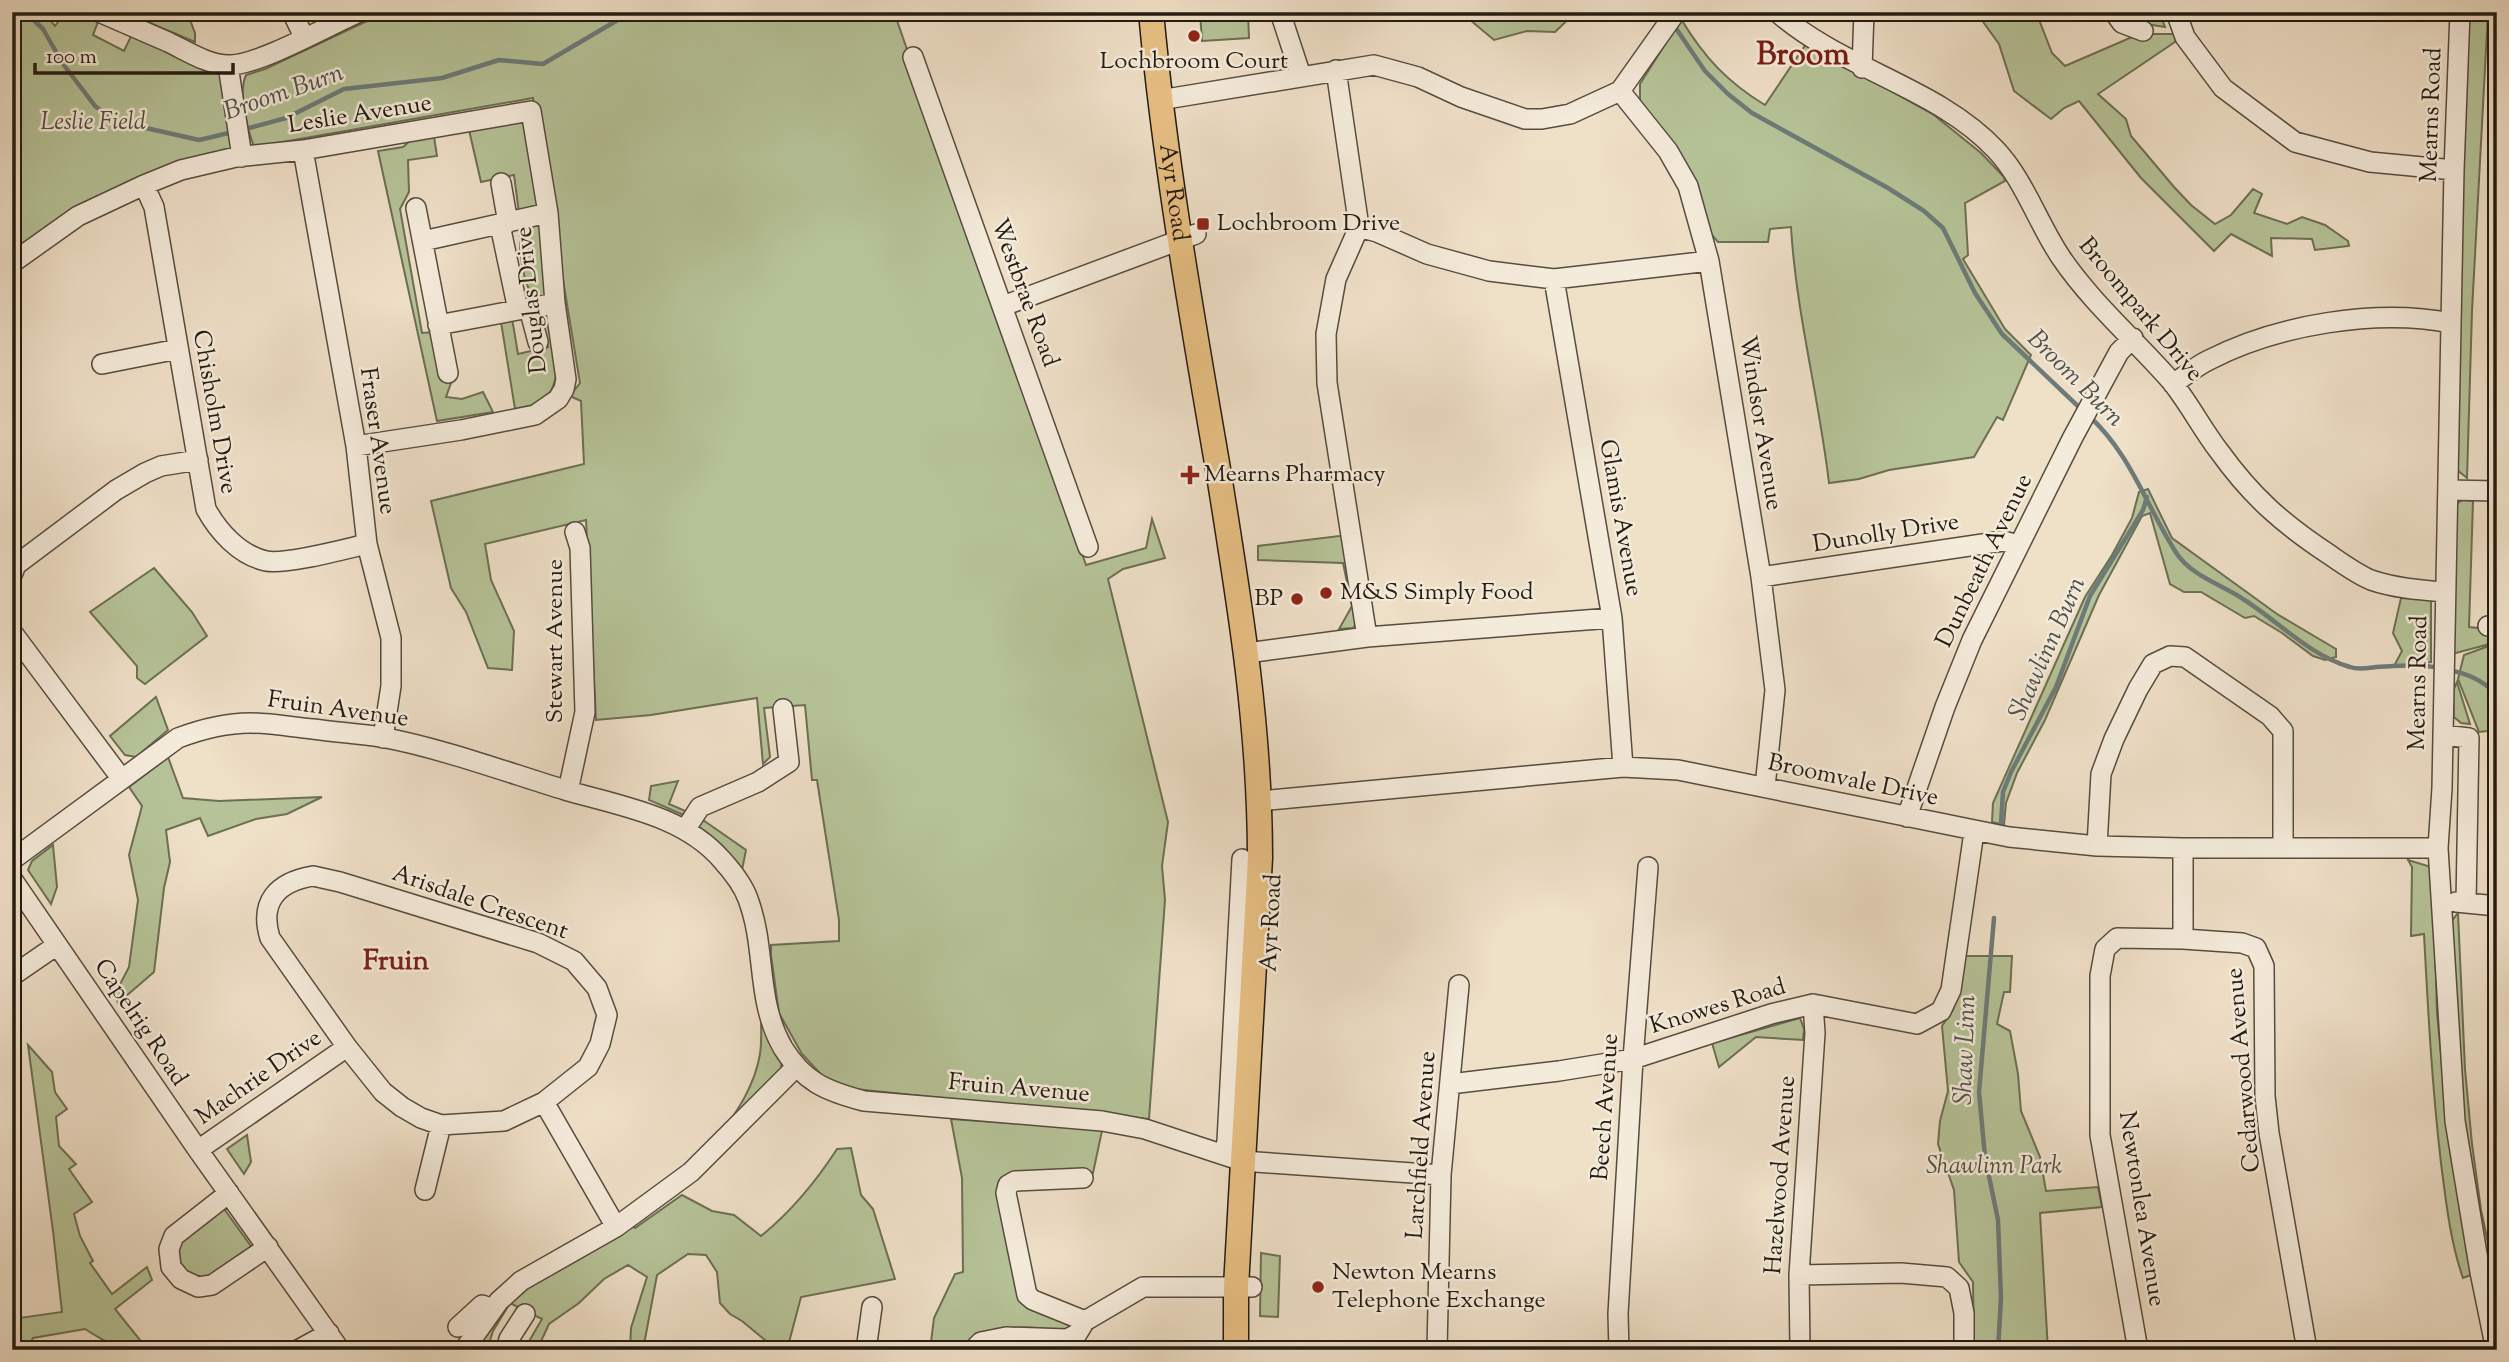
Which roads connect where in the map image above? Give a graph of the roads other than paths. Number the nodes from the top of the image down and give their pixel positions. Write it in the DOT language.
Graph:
graph roads {
  1 [pos="99,12"];
  2 [pos="292,12"];
  3 [pos="359,12"];
  4 [pos="1151,12"];
  5 [pos="1166,12"];
  6 [pos="1280,12"];
  7 [pos="1676,12"];
  8 [pos="1777,12"];
  9 [pos="1864,12"];
  10 [pos="2114,12"];
  11 [pos="2176,12"];
  12 [pos="2460,12"];
  13 [pos="2143,31"];
  14 [pos="304,37"];
  15 [pos="913,57"];
  16 [pos="228,65"];
  17 [pos="1862,68"];
  18 [pos="1336,70"];
  19 [pos="1301,76"];
  20 [pos="1620,91"];
  21 [pos="1168,100"];
  22 [pos="531,111"];
  23 [pos="240,149"];
  24 [pos="303,150"];
  25 [pos="2454,170"];
  26 [pos="501,183"];
  27 [pos="144,185"];
  28 [pos="416,208"];
  29 [pos="548,213"];
  30 [pos="504,224"];
  31 [pos="1359,227"];
  32 [pos="1189,237"];
  33 [pos="422,241"];
  34 [pos="1709,261"];
  35 [pos="12,263"];
  36 [pos="1554,279"];
  37 [pos="555,303"];
  38 [pos="1003,306"];
  39 [pos="524,309"];
  40 [pos="2451,323"];
  41 [pos="438,326"];
  42 [pos="2133,338"];
  43 [pos="538,342"];
  44 [pos="178,349"];
  45 [pos="102,364"];
  46 [pos="448,373"];
  47 [pos="2174,384"];
  48 [pos="356,446"];
  49 [pos="198,460"];
  50 [pos="2448,489"];
  51 [pos="2497,491"];
  52 [pos="575,532"];
  53 [pos="367,544"];
  54 [pos="2018,545"];
  55 [pos="1088,547"];
  56 [pos="12,575"];
  57 [pos="1761,577"];
  58 [pos="2444,592"];
  59 [pos="1612,618"];
  60 [pos="12,632"];
  61 [pos="1367,637"];
  62 [pos="1254,653"];
  63 [pos="783,709"];
  64 [pos="2443,735"];
  65 [pos="383,738"];
  66 [pos="1623,767"];
  67 [pos="121,778"];
  68 [pos="1765,787"];
  69 [pos="568,791"];
  70 [pos="1268,801"];
  71 [pos="1906,817"];
  72 [pos="685,830"];
  73 [pos="1975,832"];
  74 [pos="2097,845"];
  75 [pos="2283,847"];
  76 [pos="2183,848"];
  77 [pos="2438,848"];
  78 [pos="1242,859"];
  79 [pos="12,860"];
  80 [pos="1647,867"];
  81 [pos="12,879"];
  82 [pos="2441,901"];
  83 [pos="2466,903"];
  84 [pos="2497,906"];
  85 [pos="2183,939"];
  86 [pos="57,945"];
  87 [pos="12,976"];
  88 [pos="1459,985"];
  89 [pos="1813,1003"];
  90 [pos="347,1047"];
  91 [pos="1633,1059"];
  92 [pos="795,1068"];
  93 [pos="1450,1084"];
  94 [pos="544,1102"];
  95 [pos="441,1125"];
  96 [pos="198,1150"];
  97 [pos="1241,1159"];
  98 [pos="1441,1175"];
  99 [pos="1083,1178"];
  100 [pos="425,1190"];
  101 [pos="229,1193"];
  102 [pos="616,1227"];
  103 [pos="268,1247"];
  104 [pos="1798,1275"];
  105 [pos="1244,1287"];
  106 [pos="872,1307"];
  107 [pos="493,1309"];
  108 [pos="525,1314"];
  109 [pos="1085,1321"];
  110 [pos="458,1327"];
  111 [pos="329,1333"];
  112 [pos="298,1350"];
  113 [pos="340,1350"];
  114 [pos="464,1350"];
  115 [pos="506,1350"];
  116 [pos="866,1350"];
  117 [pos="973,1350"];
  118 [pos="1236,1350"];
  119 [pos="1252,1350"];
  120 [pos="1437,1350"];
  121 [pos="1619,1350"];
  122 [pos="1800,1350"];
  123 [pos="1964,1350"];
  124 [pos="2138,1350"];
  125 [pos="2306,1350"];
  126 [pos="2496,1350"];
  1 -- 16 [label="street"];
  2 -- 14 [label="street"];
  3 -- 14 [label="street"];
  4 -- 21 [label="main road, Ayr Road"];
  5 -- 21 [label="main road, Ayr Road"];
  6 -- 19 [label="street"];
  7 -- 20 [label="street"];
  8 -- 17 [label="street, Broompark Drive"];
  9 -- 17 [label="street"];
  10 -- 13 [label="street"];
  11 -- 25 [label="street"];
  12 -- 25 [label="street, Mearns Road"];
  14 -- 16 [label="street"];
  15 -- 38 [label="street, Westbrae Road"];
  16 -- 23 [label="street"];
  17 -- 42 [label="street, Broompark Drive"];
  18 -- 19 [label="street"];
  18 -- 20 [label="street"];
  18 -- 31 [label="street"];
  19 -- 21 [label="street"];
  20 -- 34 [label="street, Windsor Avenue"];
  21 -- 32 [label="main road, Ayr Road"];
  22 -- 24 [label="street, Leslie Avenue"];
  22 -- 29 [label="street, Douglas Drive"];
  23 -- 24 [label="street, Leslie Avenue"];
  23 -- 27 [label="street, Leslie Avenue"];
  24 -- 48 [label="street, Fraser Avenue"];
  25 -- 40 [label="street, Mearns Road"];
  26 -- 30 [label="street"];
  27 -- 35 [label="street, Leslie Avenue"];
  27 -- 44 [label="street, Chisholm Drive"];
  28 -- 33 [label="street"];
  29 -- 30 [label="street"];
  29 -- 37 [label="street, Douglas Drive"];
  30 -- 33 [label="street"];
  30 -- 39 [label="street"];
  31 -- 36 [label="street"];
  31 -- 61 [label="street"];
  32 -- 38 [label="street"];
  32 -- 62 [label="main road, Ayr Road"];
  33 -- 41 [label="street"];
  34 -- 36 [label="street"];
  34 -- 57 [label="street, Windsor Avenue"];
  36 -- 59 [label="street, Glamis Avenue"];
  37 -- 39 [label="street"];
  37 -- 48 [label="street, Douglas Drive"];
  38 -- 55 [label="street, Westbrae Road"];
  39 -- 41 [label="street"];
  39 -- 43 [label="street"];
  40 -- 47 [label="street"];
  40 -- 50 [label="street, Mearns Road"];
  41 -- 46 [label="street"];
  42 -- 47 [label="street, Broompark Drive"];
  42 -- 54 [label="street, Dunbeath Avenue"];
  44 -- 45 [label="street"];
  44 -- 49 [label="street, Chisholm Drive"];
  47 -- 58 [label="street, Broompark Drive"];
  48 -- 53 [label="street, Fraser Avenue"];
  49 -- 53 [label="street, Chisholm Drive"];
  49 -- 56 [label="street"];
  50 -- 51 [label="street"];
  50 -- 58 [label="street, Mearns Road"];
  52 -- 69 [label="street, Stewart Avenue"];
  53 -- 65 [label="street, Fraser Avenue"];
  54 -- 57 [label="street, Dunolly Drive"];
  54 -- 71 [label="street, Dunbeath Avenue"];
  57 -- 68 [label="street, Windsor Avenue"];
  58 -- 64 [label="street, Mearns Road"];
  59 -- 61 [label="street"];
  59 -- 66 [label="street, Glamis Avenue"];
  60 -- 67 [label="street"];
  61 -- 62 [label="street"];
  62 -- 70 [label="main road, Ayr Road"];
  63 -- 72 [label="street"];
  64 -- 77 [label="street, Mearns Road"];
  64 -- 83 [label="street"];
  65 -- 67 [label="street, Fruin Avenue"];
  65 -- 69 [label="street, Fruin Avenue"];
  66 -- 68 [label="street, Broomvale Drive"];
  66 -- 70 [label="street, Broomvale Drive"];
  67 -- 79 [label="street, Fruin Avenue"];
  68 -- 71 [label="street, Broomvale Drive"];
  69 -- 72 [label="street, Fruin Avenue"];
  70 -- 97 [label="main road, Ayr Road"];
  71 -- 73 [label="street, Broomvale Drive"];
  72 -- 92 [label="street, Fruin Avenue"];
  73 -- 74 [label="street, Broomvale Drive"];
  73 -- 89 [label="street, Knowes Road"];
  74 -- 75 [label="street"];
  74 -- 76 [label="street, Broomvale Drive"];
  75 -- 76 [label="street, Broomvale Drive"];
  75 -- 77 [label="street, Broomvale Drive"];
  76 -- 85 [label="street"];
  77 -- 82 [label="street, Mearns Road"];
  78 -- 97 [label="street, Ayr Road"];
  80 -- 91 [label="street, Beech Avenue"];
  81 -- 86 [label="street, Capelrig Road"];
  82 -- 83 [label="street"];
  82 -- 126 [label="street, Mearns Road"];
  83 -- 84 [label="street"];
  85 -- 124 [label="street, Newtonlea Avenue"];
  85 -- 125 [label="street, Cedarwood Avenue"];
  86 -- 87 [label="street"];
  86 -- 96 [label="street, Capelrig Road"];
  88 -- 93 [label="street, Larchfield Avenue"];
  89 -- 91 [label="street, Knowes Road"];
  89 -- 104 [label="street, Hazelwood Avenue"];
  90 -- 94 [label="street, Arisdale Crescent"];
  90 -- 95 [label="street, Arisdale Crescent"];
  90 -- 96 [label="street, Machrie Drive"];
  91 -- 93 [label="street, Knowes Road"];
  91 -- 121 [label="street, Beech Avenue"];
  92 -- 97 [label="street, Fruin Avenue"];
  92 -- 102 [label="street"];
  93 -- 98 [label="street, Larchfield Avenue"];
  94 -- 95 [label="street, Arisdale Crescent"];
  94 -- 102 [label="street"];
  95 -- 100 [label="street"];
  96 -- 101 [label="street, Capelrig Road"];
  97 -- 98 [label="street, Fruin Avenue"];
  97 -- 105 [label="main road, Ayr Road"];
  98 -- 120 [label="street, Larchfield Avenue"];
  99 -- 109 [label="street"];
  101 -- 103 [label="street, Capelrig Road"];
  101 -- 103 [label="street"];
  102 -- 107 [label="street"];
  103 -- 111 [label="street, Capelrig Road"];
  104 -- 122 [label="street, Hazelwood Avenue"];
  104 -- 123 [label="street"];
  105 -- 109 [label="street"];
  105 -- 118 [label="main road, Ayr Road"];
  105 -- 119 [label="main road, Ayr Road"];
  106 -- 116 [label="street"];
  107 -- 110 [label="street"];
  107 -- 114 [label="street"];
  108 -- 115 [label="street"];
  109 -- 117 [label="street"];
  111 -- 112 [label="street"];
  111 -- 113 [label="street, Capelrig Road"];
}
